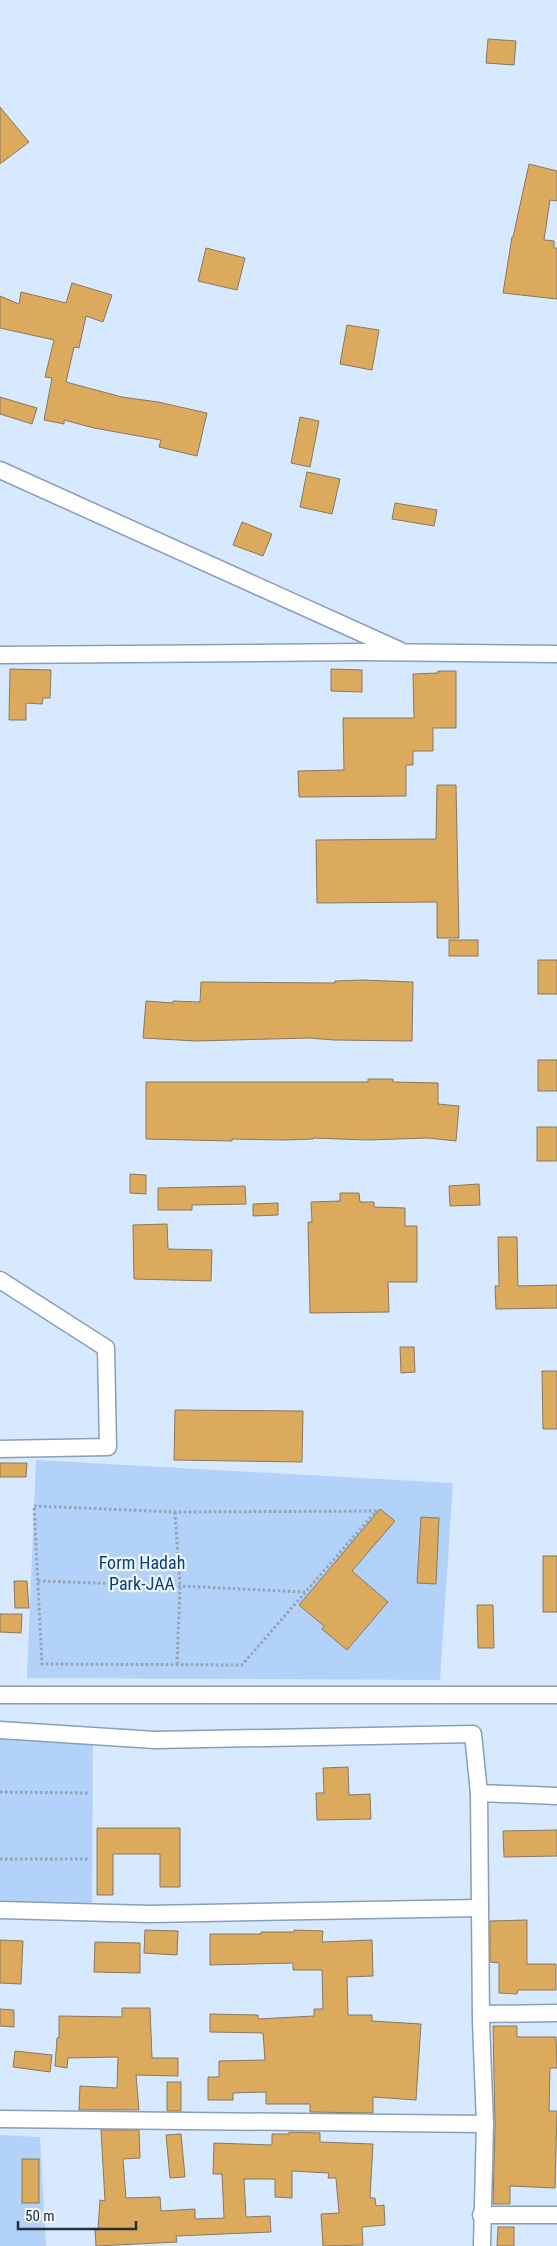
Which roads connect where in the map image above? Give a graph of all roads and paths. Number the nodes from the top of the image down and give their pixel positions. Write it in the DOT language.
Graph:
graph roads {
  1 [pos="0,470"];
  2 [pos="405,653"];
  3 [pos="557,654"];
  4 [pos="0,655"];
  5 [pos="0,1280"];
  6 [pos="0,1449"];
  7 [pos="175,1512"];
  8 [pos="38,1582"];
  9 [pos="180,1586"];
  10 [pos="305,1592"];
  11 [pos="178,1664"];
  12 [pos="557,1695"];
  13 [pos="0,1696"];
  14 [pos="0,1730"];
  15 [pos="0,1792"];
  16 [pos="88,1793"];
  17 [pos="479,1793"];
  18 [pos="557,1796"];
  19 [pos="0,1859"];
  20 [pos="88,1859"];
  21 [pos="480,1908"];
  22 [pos="0,1910"];
  23 [pos="557,2013"];
  24 [pos="481,2014"];
  25 [pos="0,2119"];
  26 [pos="485,2124"];
  27 [pos="481,2215"];
  28 [pos="557,2215"];
  29 [pos="482,2246"];
  1 -- 2 [label="street"];
  2 -- 3 [label="street"];
  2 -- 4 [label="street"];
  5 -- 6 [label="street"];
  7 -- 8 [label="path"];
  7 -- 9 [label="path"];
  7 -- 10 [label="path"];
  8 -- 9 [label="path"];
  8 -- 11 [label="path"];
  9 -- 10 [label="path"];
  9 -- 11 [label="path"];
  10 -- 11 [label="path"];
  12 -- 13 [label="street"];
  14 -- 17 [label="street"];
  15 -- 16 [label="path"];
  17 -- 18 [label="street"];
  17 -- 21 [label="street"];
  19 -- 20 [label="path"];
  21 -- 22 [label="street"];
  21 -- 24 [label="street"];
  23 -- 24 [label="street"];
  24 -- 26 [label="street"];
  25 -- 26 [label="street"];
  26 -- 27 [label="street"];
  27 -- 28 [label="street"];
  27 -- 29 [label="street"];
}
